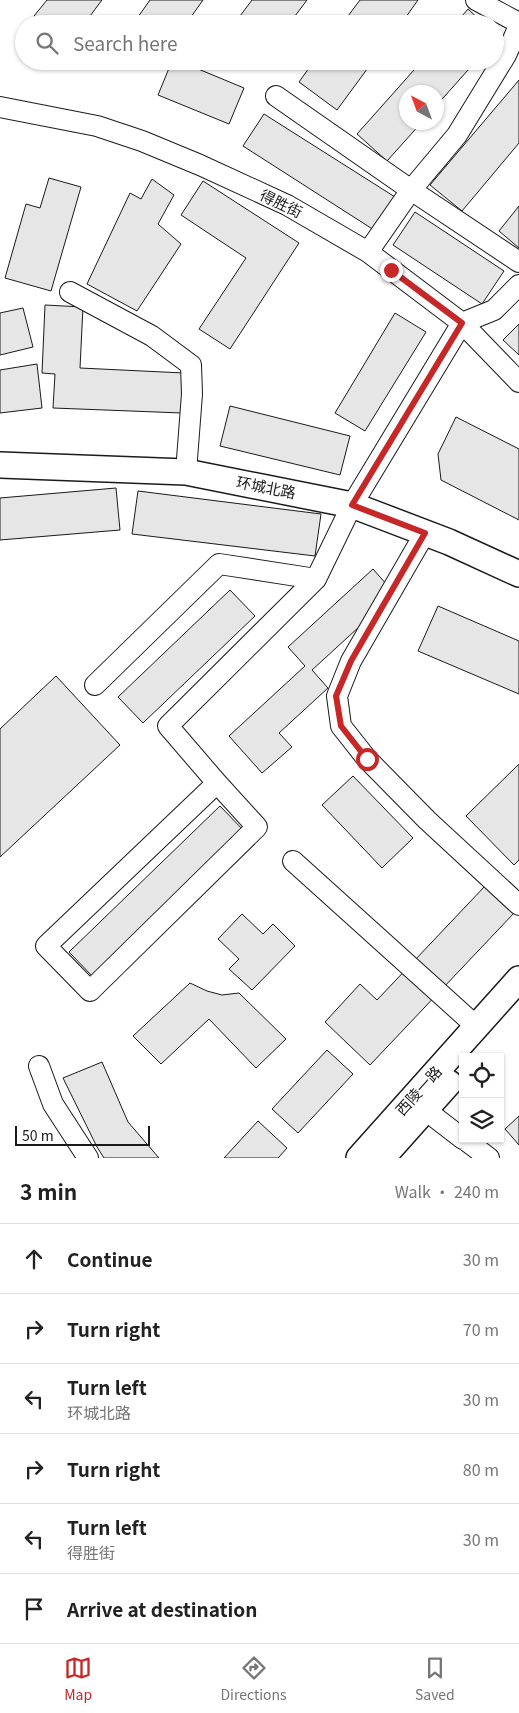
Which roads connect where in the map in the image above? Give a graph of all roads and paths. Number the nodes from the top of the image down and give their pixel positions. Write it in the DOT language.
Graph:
graph roads {
  1 [pos="476,0"];
  2 [pos="503,15"];
  3 [pos="504,16"];
  4 [pos="519,24"];
  5 [pos="504,58"];
  6 [pos="497,70"];
  7 [pos="276,96"];
  8 [pos="0,107"];
  9 [pos="411,190"];
  10 [pos="368,252"];
  11 [pos="519,262"];
  12 [pos="519,285"];
  13 [pos="70,292"];
  14 [pos="462,323"];
  15 [pos="519,382"];
  16 [pos="0,465"];
  17 [pos="186,472"];
  18 [pos="352,505"];
  19 [pos="425,533"];
  20 [pos="519,574"];
  21 [pos="316,579"];
  22 [pos="95,685"];
  23 [pos="217,783"];
  24 [pos="293,861"];
  25 [pos="519,905"];
  26 [pos="519,979"];
  27 [pos="519,1005"];
  28 [pos="477,1027"];
  29 [pos="477,1053"];
  30 [pos="39,1066"];
  31 [pos="459,1071"];
  32 [pos="418,1104"];
  33 [pos="459,1136"];
  34 [pos="468,1143"];
  35 [pos="88,1158"];
  36 [pos="359,1158"];
  37 [pos="382,1158"];
  38 [pos="489,1158"];
  1 -- 2 [label="street"];
  3 -- 4 [label="street"];
  4 -- 5 [label="street"];
  6 -- 9 [label="street"];
  7 -- 9 [label="street"];
  8 -- 10 [label="street, 得胜街"];
  9 -- 10 [label="street"];
  9 -- 11 [label="street"];
  10 -- 14 [label="street, 得胜街"];
  12 -- 14 [label="street"];
  13 -- 17 [label="street"];
  14 -- 15 [label="street, 得胜街"];
  14 -- 18 [label="street"];
  16 -- 17 [label="main road, 环城北路"];
  17 -- 18 [label="main road, 环城北路"];
  18 -- 19 [label="main road, 环城北路"];
  18 -- 21 [label="street"];
  19 -- 20 [label="main road, 环城北路"];
  19 -- 25 [label="street"];
  21 -- 22 [label="street"];
  21 -- 23 [label="street"];
  23 -- 23 [label="street"];
  24 -- 28 [label="street"];
  26 -- 28 [label="main road, 西陵一路"];
  27 -- 29 [label="main road"];
  28 -- 32 [label="main road, 西陵一路"];
  30 -- 35 [label="street"];
  31 -- 32 [label="main road, 西陵一路"];
  32 -- 33 [label="street"];
  32 -- 36 [label="main road, 西陵一路"];
  32 -- 37 [label="main road, 西陵一路"];
  34 -- 38 [label="street"];
}
